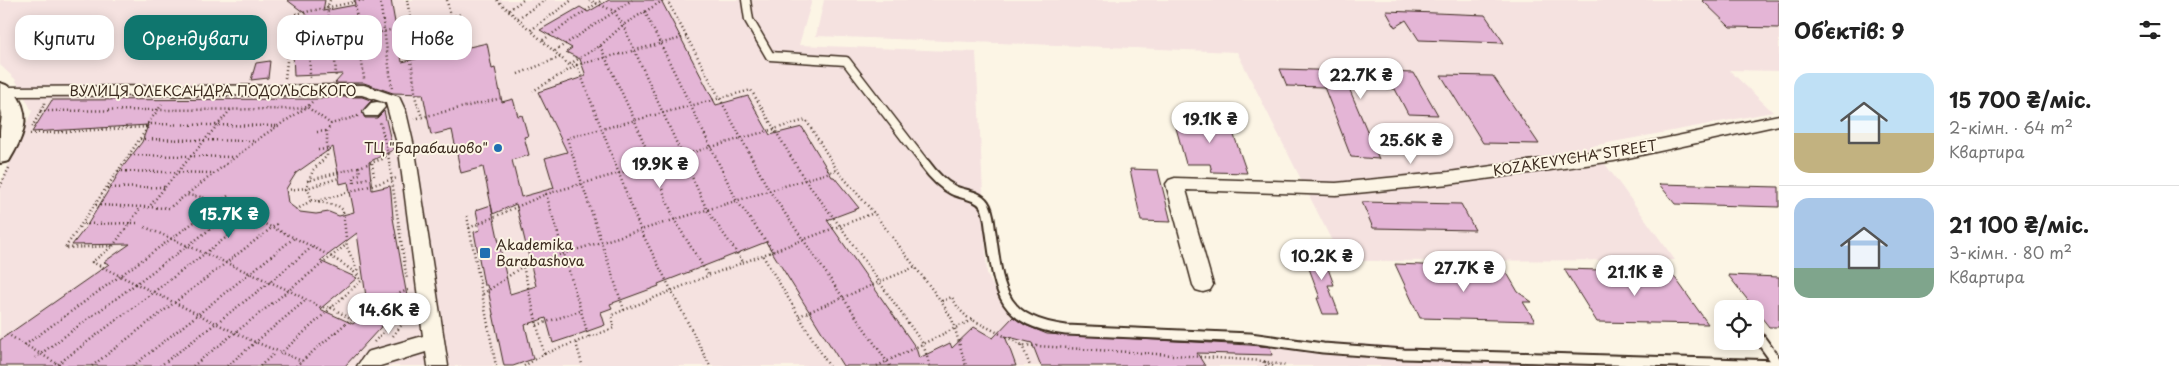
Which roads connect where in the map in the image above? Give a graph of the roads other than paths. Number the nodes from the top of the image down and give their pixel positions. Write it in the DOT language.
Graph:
graph roads {
  1 [pos="746,0"];
  2 [pos="3,97"];
  3 [pos="1779,120"];
  4 [pos="0,155"];
  5 [pos="1203,284"];
  6 [pos="434,341"];
  7 [pos="1764,344"];
  8 [pos="371,362"];
  9 [pos="1779,365"];
  10 [pos="438,366"];
  1 -- 9 [label="lane"];
  2 -- 4 [label="main road"];
  2 -- 6 [label="street, ВУЛИЦЯ ОЛЕКСАНДРА ПОДОЛЬСЬКОГО"];
  3 -- 5 [label="street, KOZAKEVYCHA STREET"];
  6 -- 8 [label="street"];
  6 -- 10 [label="street, ВУЛИЦЯ ОЛЕКСАНДРА ПОДОЛЬСЬКОГО"];
  7 -- 9 [label="lane"];
}
